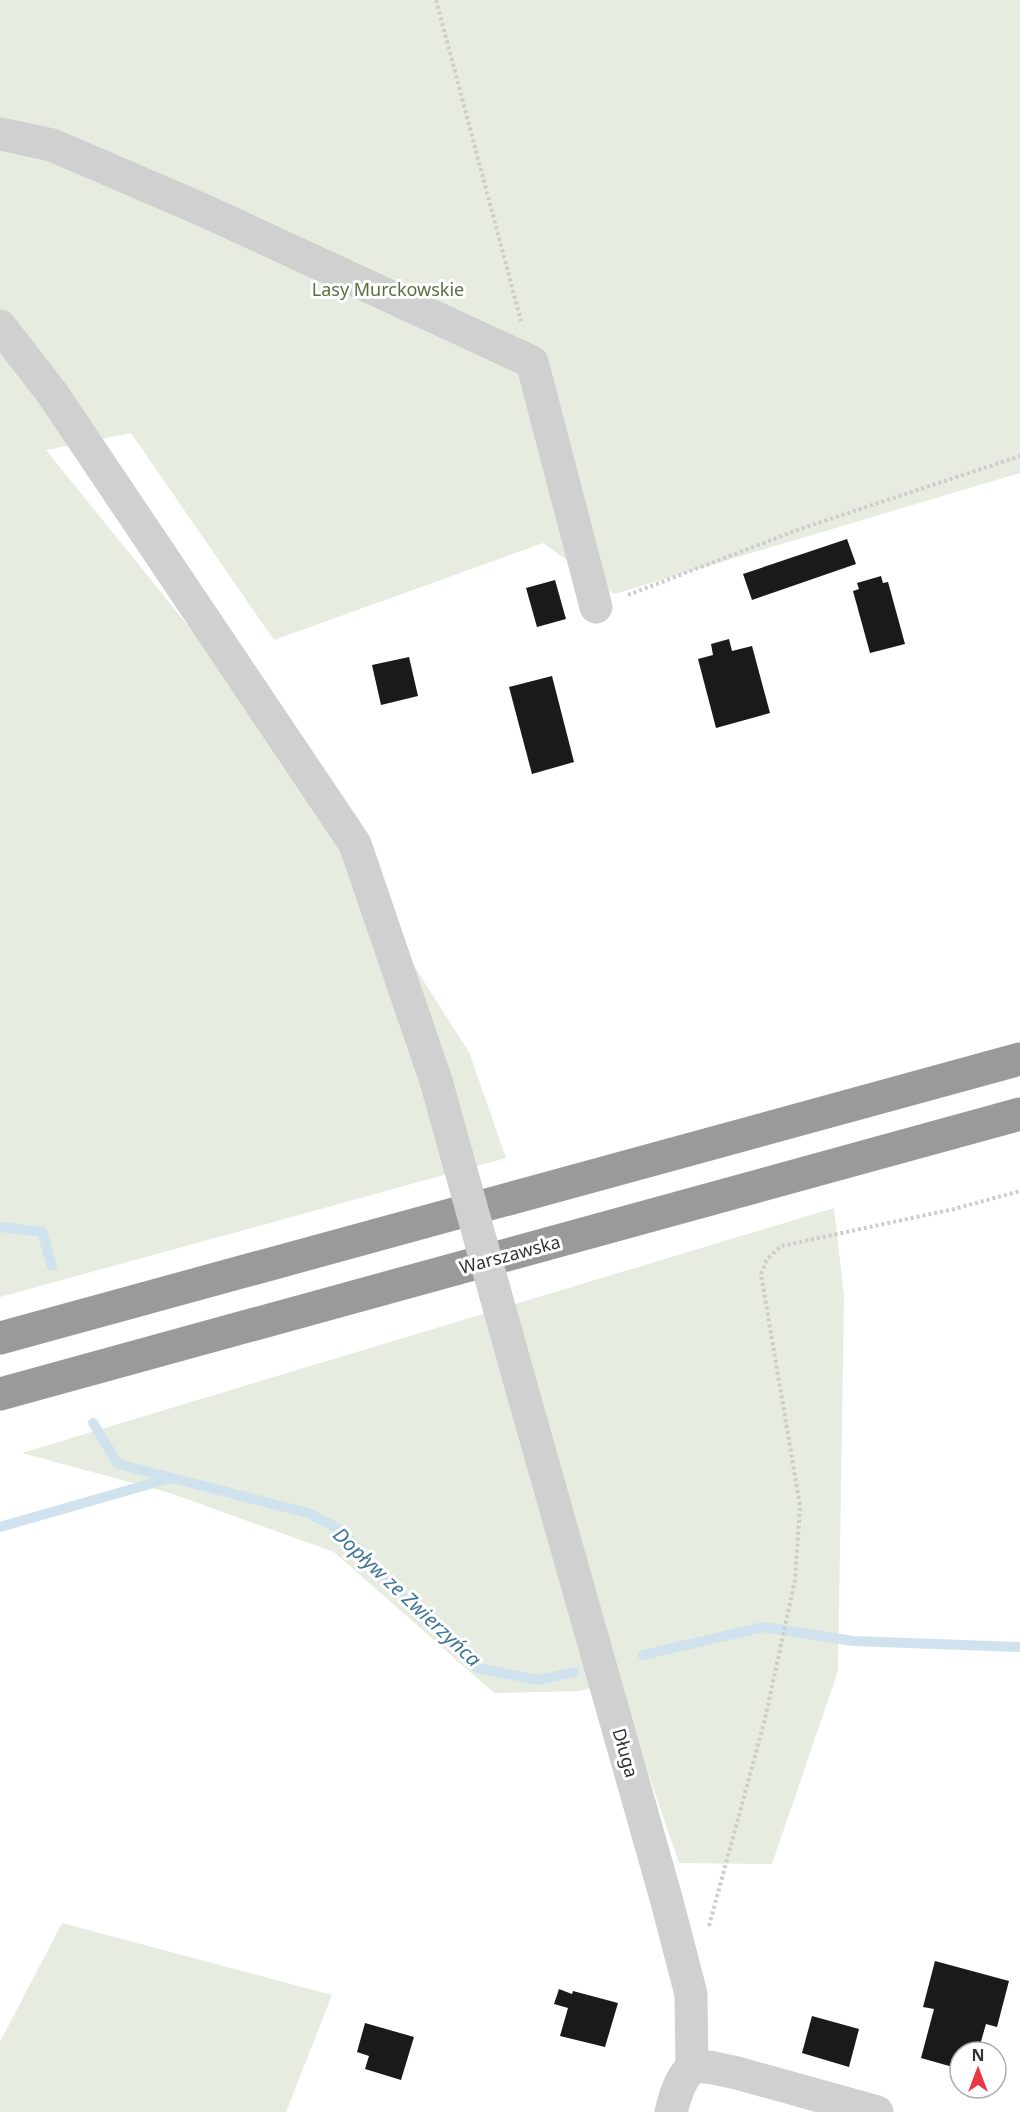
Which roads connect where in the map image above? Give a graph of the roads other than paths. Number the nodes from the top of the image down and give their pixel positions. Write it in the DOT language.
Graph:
graph roads {
  1 [pos="0,134"];
  2 [pos="0,326"];
  3 [pos="596,607"];
  4 [pos="1020,1059"];
  5 [pos="1020,1114"];
  6 [pos="0,1338"];
  7 [pos="0,1394"];
  8 [pos="692,2067"];
  9 [pos="671,2112"];
  10 [pos="877,2112"];
  1 -- 3 [label="street"];
  2 -- 8 [label="street, Długa, bridge"];
  4 -- 6 [label="highway"];
  5 -- 7 [label="highway, Warszawska"];
  8 -- 9 [label="street"];
  8 -- 10 [label="street"];
}
